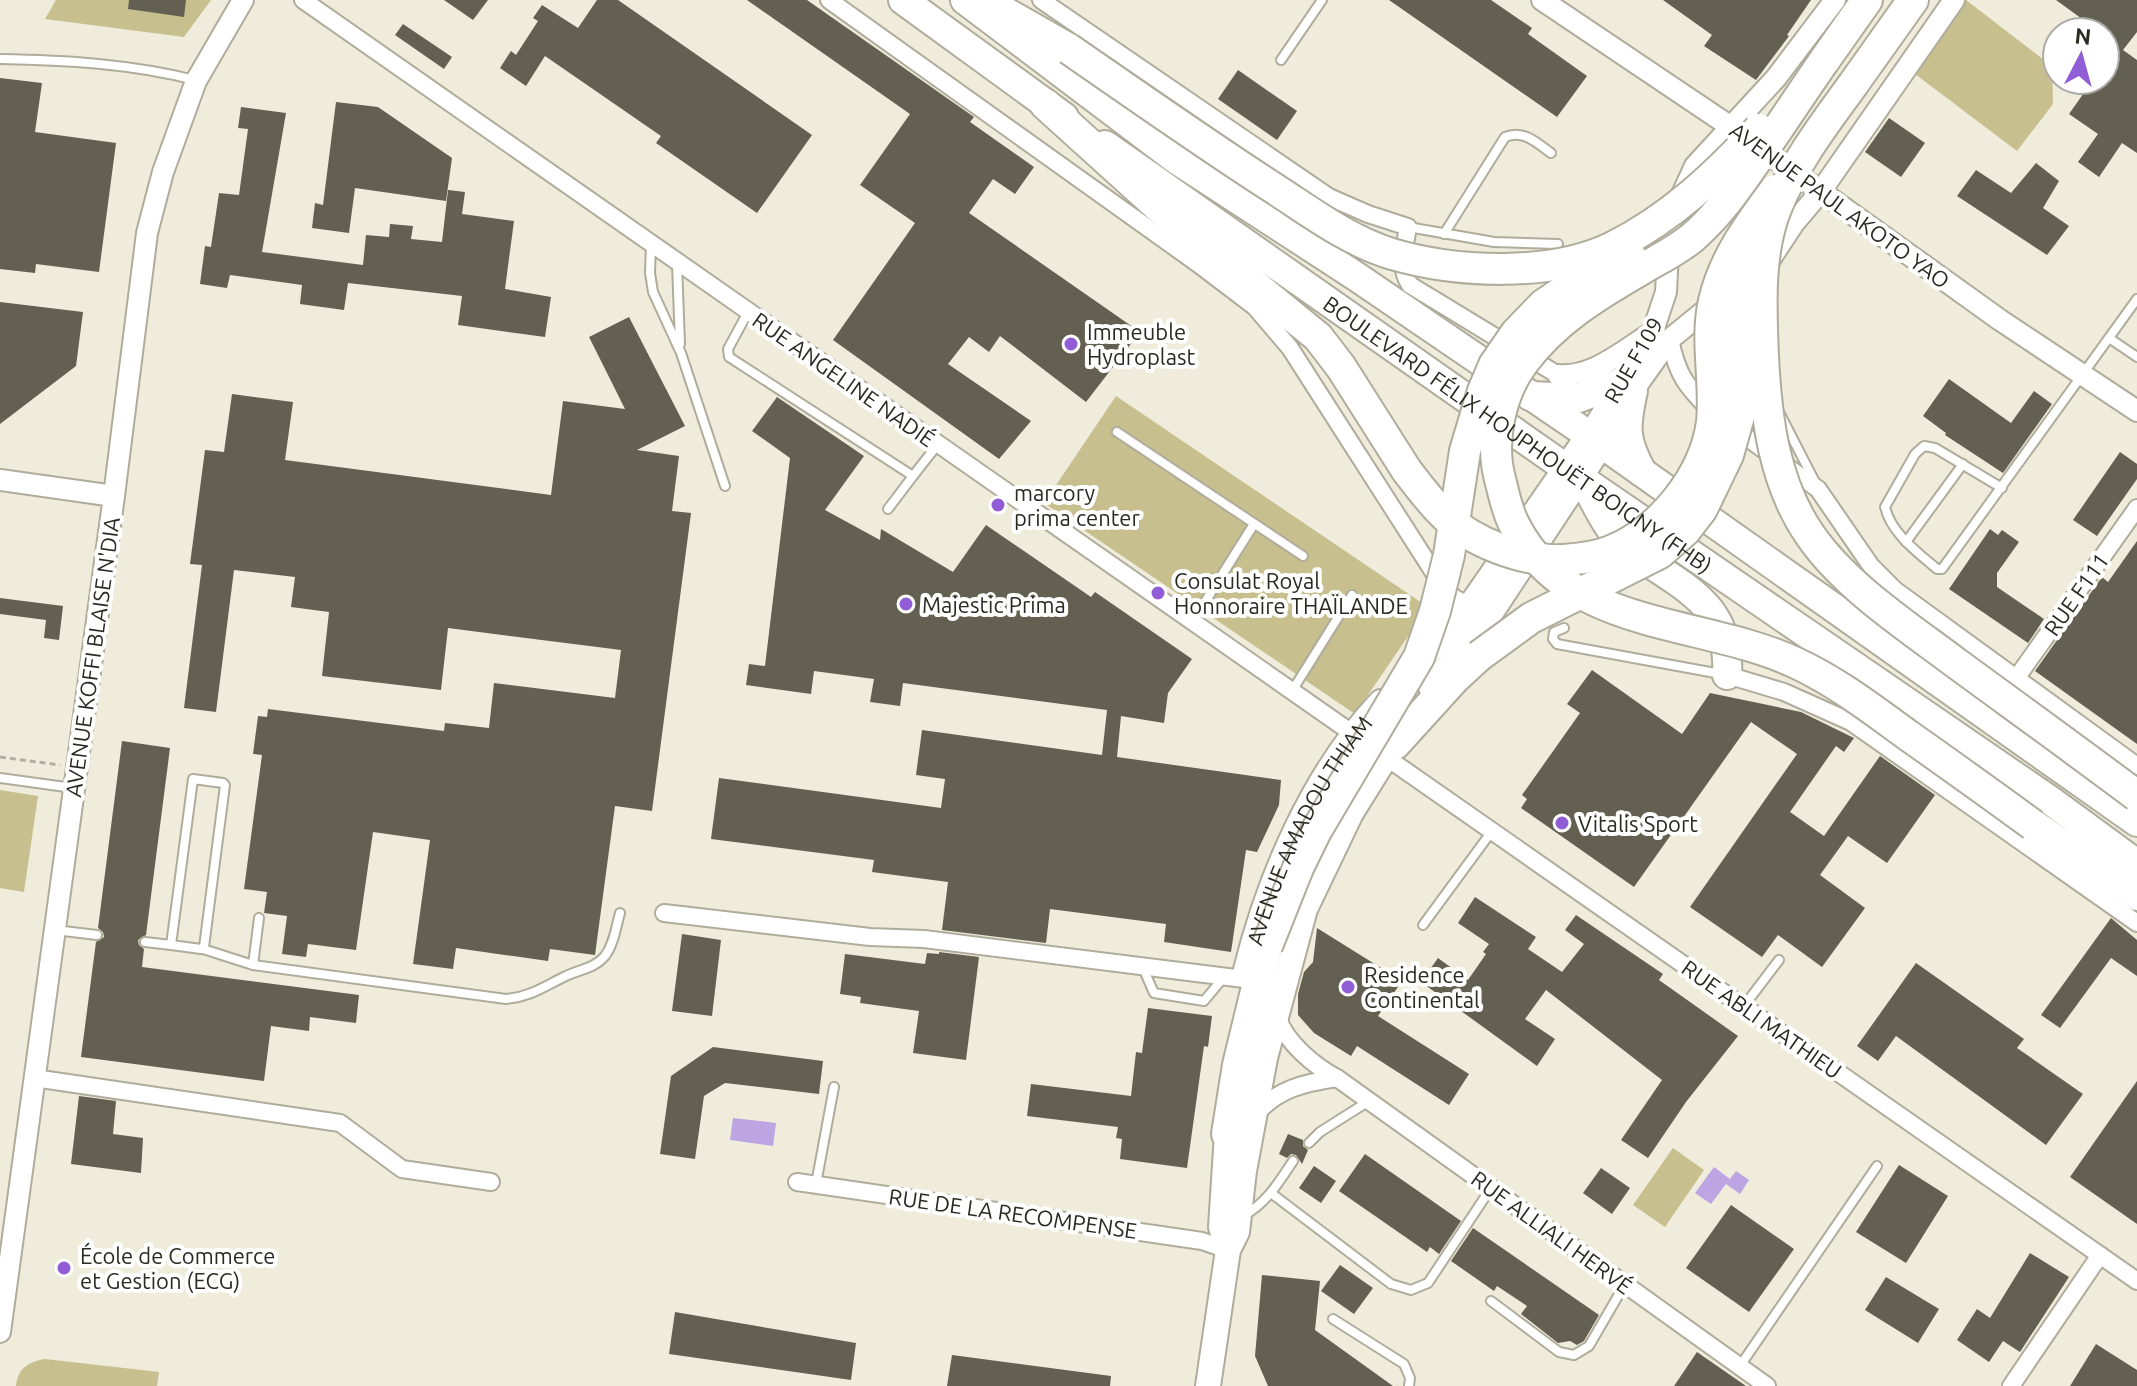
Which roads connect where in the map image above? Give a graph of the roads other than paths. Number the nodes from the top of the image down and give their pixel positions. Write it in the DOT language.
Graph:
graph roads {
  1 [pos="243,0"];
  2 [pos="303,0"];
  3 [pos="829,0"];
  4 [pos="903,0"];
  5 [pos="965,0"];
  6 [pos="983,0"];
  7 [pos="1041,0"];
  8 [pos="1322,0"];
  9 [pos="1542,0"];
  10 [pos="1835,0"];
  11 [pos="1867,0"];
  12 [pos="1913,0"];
  13 [pos="1954,0"];
  14 [pos="0,59"];
  15 [pos="1281,60"];
  16 [pos="1824,61"];
  17 [pos="1776,78"];
  18 [pos="196,81"];
  19 [pos="1854,83"];
  20 [pos="1045,104"];
  21 [pos="1731,127"];
  22 [pos="1864,128"];
  23 [pos="1551,153"];
  24 [pos="1695,166"];
  25 [pos="1821,191"];
  26 [pos="1727,203"];
  27 [pos="1755,217"];
  28 [pos="1794,223"];
  29 [pos="1408,227"];
  30 [pos="1444,234"];
  31 [pos="651,243"];
  32 [pos="1558,244"];
  33 [pos="677,264"];
  34 [pos="2137,299"];
  35 [pos="748,312"];
  36 [pos="1662,335"];
  37 [pos="2109,338"];
  38 [pos="681,353"];
  39 [pos="2137,357"];
  40 [pos="2083,375"];
  41 [pos="1563,386"];
  42 [pos="1627,387"];
  43 [pos="1530,396"];
  44 [pos="1776,406"];
  45 [pos="2137,411"];
  46 [pos="1117,432"];
  47 [pos="1595,440"];
  48 [pos="938,444"];
  49 [pos="1963,464"];
  50 [pos="1573,472"];
  51 [pos="913,476"];
  52 [pos="1644,476"];
  53 [pos="0,480"];
  54 [pos="725,486"];
  55 [pos="2002,488"];
  56 [pos="1818,489"];
  57 [pos="114,496"];
  58 [pos="2137,508"];
  59 [pos="888,509"];
  60 [pos="1254,524"];
  61 [pos="1906,542"];
  62 [pos="1303,556"];
  63 [pos="1352,595"];
  64 [pos="1480,610"];
  65 [pos="1193,621"];
  66 [pos="1564,628"];
  67 [pos="1727,675"];
  68 [pos="2015,680"];
  69 [pos="1292,691"];
  70 [pos="1354,734"];
  71 [pos="1390,750"];
  72 [pos="2137,766"];
  73 [pos="0,778"];
  74 [pos="75,778"];
  75 [pos="1319,788"];
  76 [pos="2137,796"];
  77 [pos="1351,813"];
  78 [pos="2137,822"];
  79 [pos="1492,831"];
  80 [pos="2137,864"];
  81 [pos="2137,895"];
  82 [pos="620,913"];
  83 [pos="664,913"];
  84 [pos="259,918"];
  85 [pos="2137,923"];
  86 [pos="1423,925"];
  87 [pos="55,930"];
  88 [pos="97,935"];
  89 [pos="145,942"];
  90 [pos="171,945"];
  91 [pos="203,949"];
  92 [pos="1779,960"];
  93 [pos="253,965"];
  94 [pos="1143,967"];
  95 [pos="1234,978"];
  96 [pos="1744,1006"];
  97 [pos="1276,1010"];
  98 [pos="34,1078"];
  99 [pos="1337,1078"];
  100 [pos="834,1087"];
  101 [pos="1369,1101"];
  102 [pos="1254,1117"];
  103 [pos="1227,1134"];
  104 [pos="1309,1143"];
  105 [pos="1293,1161"];
  106 [pos="1877,1166"];
  107 [pos="491,1182"];
  108 [pos="797,1182"];
  109 [pos="816,1184"];
  110 [pos="1491,1188"];
  111 [pos="1271,1193"];
  112 [pos="1239,1219"];
  113 [pos="6,1239"];
  114 [pos="1228,1250"];
  115 [pos="2100,1255"];
  116 [pos="2137,1281"];
  117 [pos="1625,1284"];
  118 [pos="1491,1301"];
  119 [pos="1333,1319"];
  120 [pos="0,1332"];
  121 [pos="1739,1366"];
  122 [pos="1208,1386"];
  123 [pos="1409,1386"];
  124 [pos="1767,1386"];
  125 [pos="2011,1386"];
  1 -- 18 [label="street, AVENUE KOFFI BLAISE N'DIA"];
  2 -- 31 [label="street, RUE ANGELINE NADIÉ"];
  3 -- 64 [label="street"];
  4 -- 20 [label="highway, BOULEVARD FÉLIX HOUPHOUËT BOIGNY (FHB)"];
  5 -- 43 [label="highway, BOULEVARD FÉLIX HOUPHOUËT BOIGNY (FHB)"];
  6 -- 16 [label="highway, bridge"];
  7 -- 29 [label="street"];
  8 -- 15 [label="lane"];
  9 -- 21 [label="street, AVENUE PAUL AKOTO YAO"];
  10 -- 17 [label="street, RUE F109"];
  11 -- 16 [label="highway"];
  12 -- 19 [label="highway"];
  13 -- 22 [label="street"];
  14 -- 18 [label="lane"];
  16 -- 26 [label="highway, bridge"];
  17 -- 21 [label="street, RUE F109"];
  17 -- 22 [label="street"];
  18 -- 57 [label="street, AVENUE KOFFI BLAISE N'DIA"];
  19 -- 27 [label="highway, bridge"];
  19 -- 76 [label="highway, bridge"];
  20 -- 27 [label="highway, bridge"];
  20 -- 50 [label="highway, BOULEVARD FÉLIX HOUPHOUËT BOIGNY (FHB)"];
  21 -- 24 [label="street, RUE F109"];
  21 -- 25 [label="street, AVENUE PAUL AKOTO YAO"];
  22 -- 25 [label="street"];
  23 -- 30 [label="lane"];
  24 -- 28 [label="street"];
  24 -- 36 [label="street, RUE F109"];
  25 -- 28 [label="street"];
  25 -- 40 [label="street, AVENUE PAUL AKOTO YAO"];
  26 -- 81 [label="highway, bridge"];
  26 -- 103 [label="highway, bridge"];
  27 -- 71 [label="highway, bridge"];
  28 -- 36 [label="street"];
  29 -- 30 [label="lane"];
  29 -- 41 [label="street"];
  30 -- 32 [label="lane"];
  31 -- 33 [label="street, RUE ANGELINE NADIÉ"];
  31 -- 38 [label="lane"];
  33 -- 35 [label="street, RUE ANGELINE NADIÉ"];
  33 -- 38 [label="lane"];
  34 -- 37 [label="lane"];
  35 -- 48 [label="street, RUE ANGELINE NADIÉ"];
  35 -- 51 [label="lane"];
  36 -- 41 [label="street"];
  36 -- 42 [label="street"];
  36 -- 56 [label="street"];
  37 -- 39 [label="lane"];
  37 -- 40 [label="lane"];
  38 -- 54 [label="lane"];
  40 -- 45 [label="street, AVENUE PAUL AKOTO YAO"];
  40 -- 55 [label="lane"];
  41 -- 42 [label="highway"];
  41 -- 43 [label="highway"];
  41 -- 47 [label="street"];
  42 -- 47 [label="street"];
  42 -- 52 [label="highway"];
  43 -- 47 [label="highway, BOULEVARD FÉLIX HOUPHOUËT BOIGNY (FHB)"];
  44 -- 56 [label="lane"];
  46 -- 60 [label="lane"];
  47 -- 50 [label="main road, AVENUE AMADOU THIAM"];
  47 -- 52 [label="highway, BOULEVARD FÉLIX HOUPHOUËT BOIGNY (FHB)"];
  48 -- 51 [label="lane"];
  48 -- 65 [label="street, RUE ANGELINE NADIÉ"];
  49 -- 55 [label="lane"];
  49 -- 61 [label="lane"];
  49 -- 61 [label="lane"];
  50 -- 64 [label="main road, AVENUE AMADOU THIAM"];
  50 -- 67 [label="highway"];
  50 -- 80 [label="highway, BOULEVARD FÉLIX HOUPHOUËT BOIGNY (FHB)"];
  51 -- 59 [label="lane"];
  52 -- 78 [label="highway, BOULEVARD FÉLIX HOUPHOUËT BOIGNY (FHB)"];
  53 -- 57 [label="street"];
  55 -- 61 [label="lane"];
  56 -- 68 [label="street"];
  57 -- 74 [label="street, AVENUE KOFFI BLAISE N'DIA"];
  58 -- 68 [label="street, RUE F111"];
  60 -- 62 [label="lane"];
  60 -- 65 [label="lane"];
  63 -- 69 [label="lane"];
  64 -- 70 [label="main road, AVENUE AMADOU THIAM"];
  64 -- 71 [label="main road, AVENUE AMADOU THIAM"];
  65 -- 69 [label="street, RUE ANGELINE NADIÉ"];
  66 -- 67 [label="lane"];
  67 -- 85 [label="street"];
  68 -- 72 [label="street"];
  69 -- 70 [label="street, RUE ANGELINE NADIÉ"];
  70 -- 71 [label="street, RUE ANGELINE NADIÉ"];
  70 -- 75 [label="main road, AVENUE AMADOU THIAM"];
  71 -- 77 [label="main road, AVENUE AMADOU THIAM"];
  71 -- 79 [label="street, RUE ABLI MATHIEU"];
  73 -- 74 [label="lane"];
  74 -- 87 [label="street, AVENUE KOFFI BLAISE N'DIA"];
  75 -- 77 [label="lane"];
  75 -- 95 [label="main road, AVENUE AMADOU THIAM"];
  77 -- 97 [label="main road, AVENUE AMADOU THIAM"];
  79 -- 86 [label="lane"];
  79 -- 96 [label="street, RUE ABLI MATHIEU"];
  82 -- 93 [label="lane"];
  83 -- 94 [label="street"];
  84 -- 93 [label="lane"];
  87 -- 88 [label="lane"];
  87 -- 98 [label="street, AVENUE KOFFI BLAISE N'DIA"];
  89 -- 90 [label="lane"];
  90 -- 91 [label="lane"];
  90 -- 91 [label="lane"];
  91 -- 93 [label="lane"];
  92 -- 96 [label="lane"];
  94 -- 95 [label="street"];
  94 -- 95 [label="lane"];
  95 -- 103 [label="main road, AVENUE AMADOU THIAM"];
  96 -- 115 [label="street, RUE ABLI MATHIEU"];
  97 -- 99 [label="street, RUE ALLIALI HERVÉ"];
  97 -- 102 [label="main road, AVENUE AMADOU THIAM"];
  98 -- 107 [label="street"];
  98 -- 113 [label="street, AVENUE KOFFI BLAISE N'DIA"];
  99 -- 101 [label="street, RUE ALLIALI HERVÉ"];
  99 -- 102 [label="street"];
  100 -- 109 [label="lane"];
  101 -- 104 [label="lane"];
  101 -- 110 [label="street, RUE ALLIALI HERVÉ"];
  102 -- 112 [label="main road, AVENUE AMADOU THIAM"];
  103 -- 114 [label="main road, AVENUE AMADOU THIAM"];
  105 -- 111 [label="lane"];
  106 -- 121 [label="lane"];
  108 -- 109 [label="street, RUE DE LA RECOMPENSE"];
  109 -- 114 [label="street, RUE DE LA RECOMPENSE"];
  110 -- 111 [label="lane"];
  110 -- 117 [label="street, RUE ALLIALI HERVÉ"];
  111 -- 112 [label="lane"];
  112 -- 114 [label="main road, AVENUE AMADOU THIAM"];
  113 -- 120 [label="street, AVENUE KOFFI BLAISE N'DIA"];
  114 -- 122 [label="main road, AVENUE AMADOU THIAM"];
  115 -- 116 [label="street, RUE ABLI MATHIEU"];
  115 -- 125 [label="street"];
  117 -- 118 [label="lane"];
  117 -- 121 [label="street, RUE ALLIALI HERVÉ"];
  119 -- 123 [label="lane"];
  121 -- 124 [label="street, RUE ALLIALI HERVÉ"];
}
